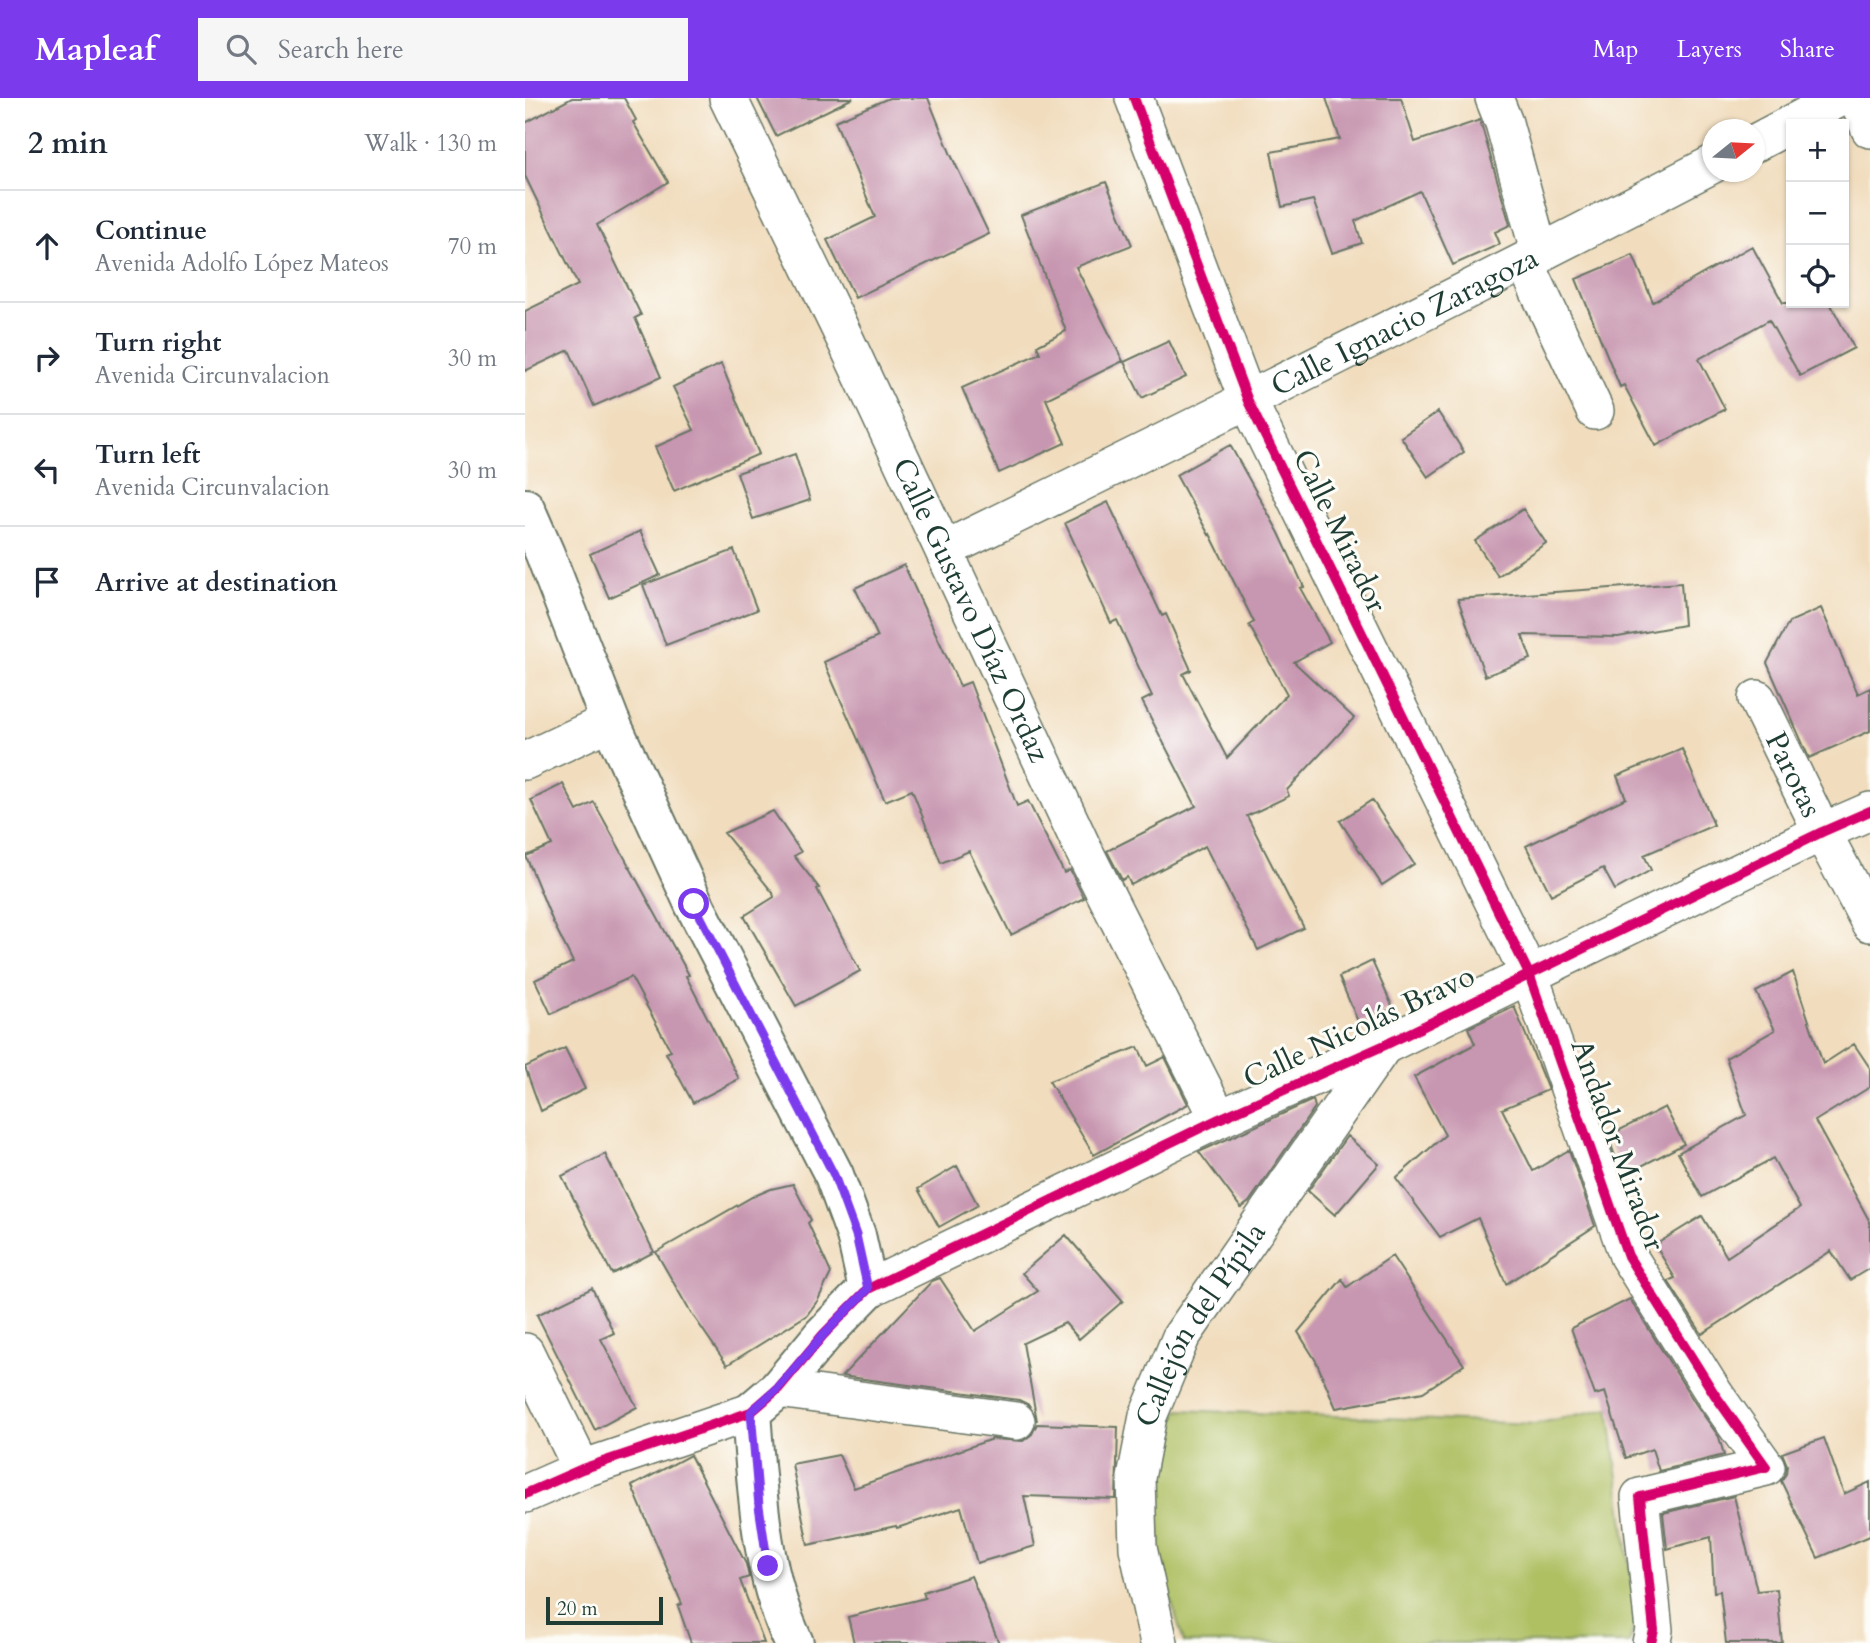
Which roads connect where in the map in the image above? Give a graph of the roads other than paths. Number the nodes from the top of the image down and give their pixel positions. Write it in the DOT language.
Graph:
graph roads {
  1 [pos="728,98"];
  2 [pos="1134,98"];
  3 [pos="1494,98"];
  4 [pos="1840,98"];
  5 [pos="1857,98"];
  6 [pos="1870,129"];
  7 [pos="1765,138"];
  8 [pos="1702,170"];
  9 [pos="1532,258"];
  10 [pos="1248,401"];
  11 [pos="1595,411"];
  12 [pos="525,508"];
  13 [pos="944,550"];
  14 [pos="1757,699"];
  15 [pos="610,721"];
  16 [pos="525,761"];
  17 [pos="1870,811"];
  18 [pos="1822,832"];
  19 [pos="1870,923"];
  20 [pos="1529,974"];
  21 [pos="1385,1045"];
  22 [pos="1219,1119"];
  23 [pos="868,1289"];
  24 [pos="525,1352"];
  25 [pos="764,1400"];
  26 [pos="1016,1421"];
  27 [pos="583,1469"];
  28 [pos="525,1494"];
  29 [pos="794,1643"];
  30 [pos="1159,1643"];
  31 [pos="1651,1643"];
  1 -- 13 [label="street, Calle Gustavo Díaz Ordaz"];
  2 -- 10 [label="street, Calle Mirador"];
  3 -- 9 [label="street"];
  4 -- 7 [label="street"];
  5 -- 6 [label="street"];
  8 -- 9 [label="street, Calle Ignacio Zaragoza"];
  9 -- 10 [label="street, Calle Ignacio Zaragoza"];
  9 -- 11 [label="street"];
  10 -- 13 [label="street, Calle Ignacio Zaragoza"];
  10 -- 20 [label="street, Calle Mirador"];
  12 -- 15 [label="street"];
  13 -- 22 [label="street, Calle Gustavo Díaz Ordaz"];
  14 -- 18 [label="street, Parotas"];
  15 -- 16 [label="street"];
  15 -- 23 [label="street"];
  17 -- 18 [label="street, Calle Nicolás Bravo"];
  18 -- 19 [label="street, Parotas"];
  18 -- 20 [label="street, Calle Nicolás Bravo"];
  20 -- 21 [label="street, Calle Nicolás Bravo"];
  20 -- 31 [label="street, Andador Mirador"];
  21 -- 22 [label="street, Calle Nicolás Bravo"];
  21 -- 30 [label="street, Callejón del Pípila"];
  22 -- 23 [label="street, Calle Nicolás Bravo"];
  23 -- 25 [label="street"];
  24 -- 27 [label="street"];
  25 -- 26 [label="street"];
  25 -- 27 [label="street"];
  25 -- 29 [label="street"];
  27 -- 28 [label="street"];
}
